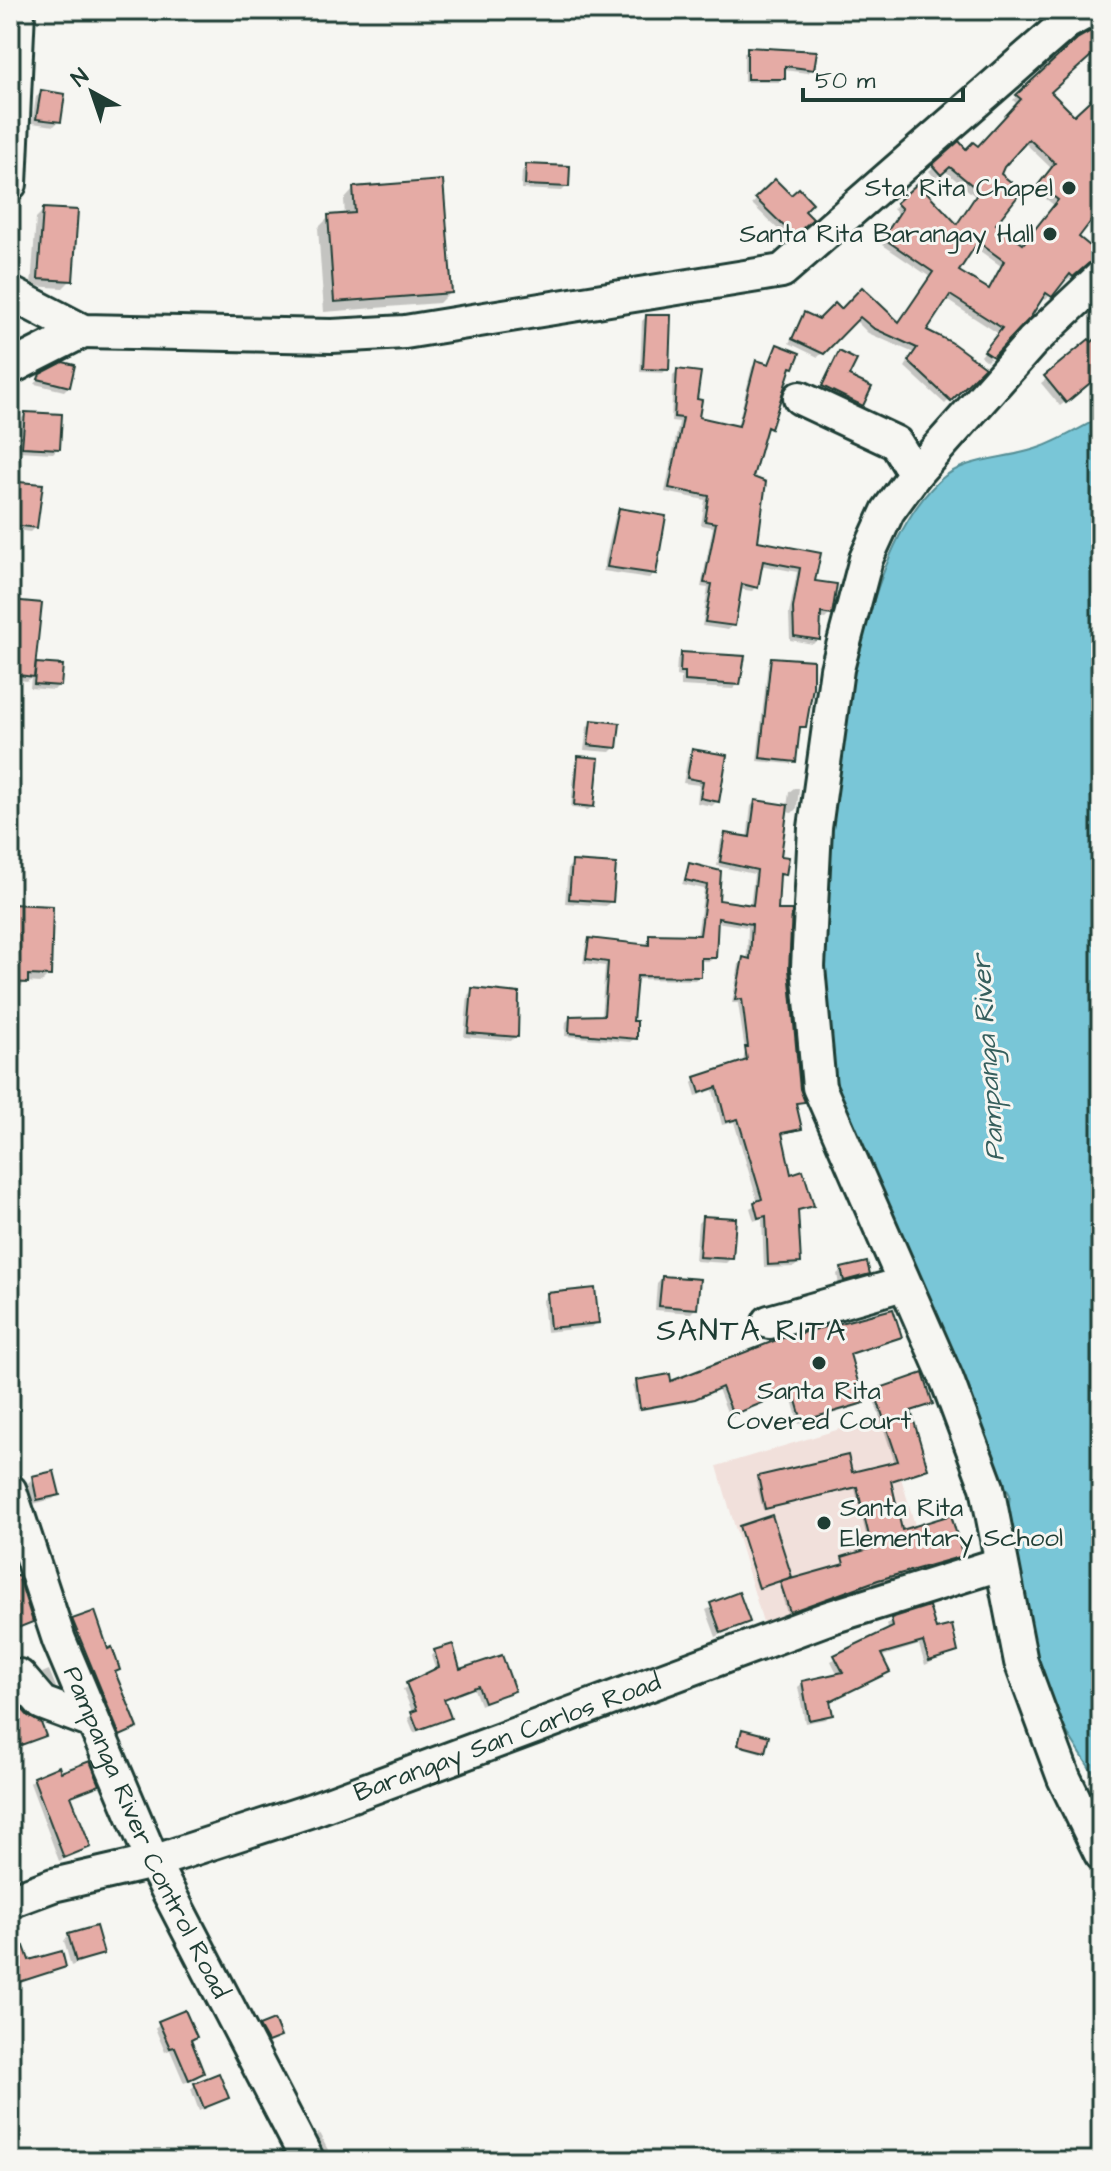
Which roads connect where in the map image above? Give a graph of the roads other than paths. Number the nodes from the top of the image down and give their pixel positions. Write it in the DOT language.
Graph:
graph roads {
  1 [pos="18,10"];
  2 [pos="1090,10"];
  3 [pos="10,184"];
  4 [pos="1101,277"];
  5 [pos="10,293"];
  6 [pos="83,331"];
  7 [pos="10,368"];
  8 [pos="800,398"];
  9 [pos="915,474"];
  10 [pos="903,1284"];
  11 [pos="769,1322"];
  12 [pos="10,1491"];
  13 [pos="1000,1564"];
  14 [pos="10,1676"];
  15 [pos="90,1721"];
  16 [pos="1101,1854"];
  17 [pos="153,1862"];
  18 [pos="10,1901"];
  19 [pos="308,2161"];
  1 -- 3 [label="street"];
  2 -- 6 [label="street"];
  4 -- 9 [label="street"];
  5 -- 6 [label="street"];
  6 -- 7 [label="street"];
  8 -- 9 [label="street"];
  9 -- 10 [label="street"];
  10 -- 11 [label="street"];
  10 -- 13 [label="street"];
  12 -- 15 [label="street, Pampanga River Control Road"];
  13 -- 16 [label="street"];
  13 -- 17 [label="street, Barangay San Carlos Road"];
  14 -- 15 [label="street"];
  15 -- 17 [label="street, Pampanga River Control Road"];
  17 -- 18 [label="street, Barangay San Carlos Road"];
  17 -- 19 [label="street, Pampanga River Control Road"];
}
